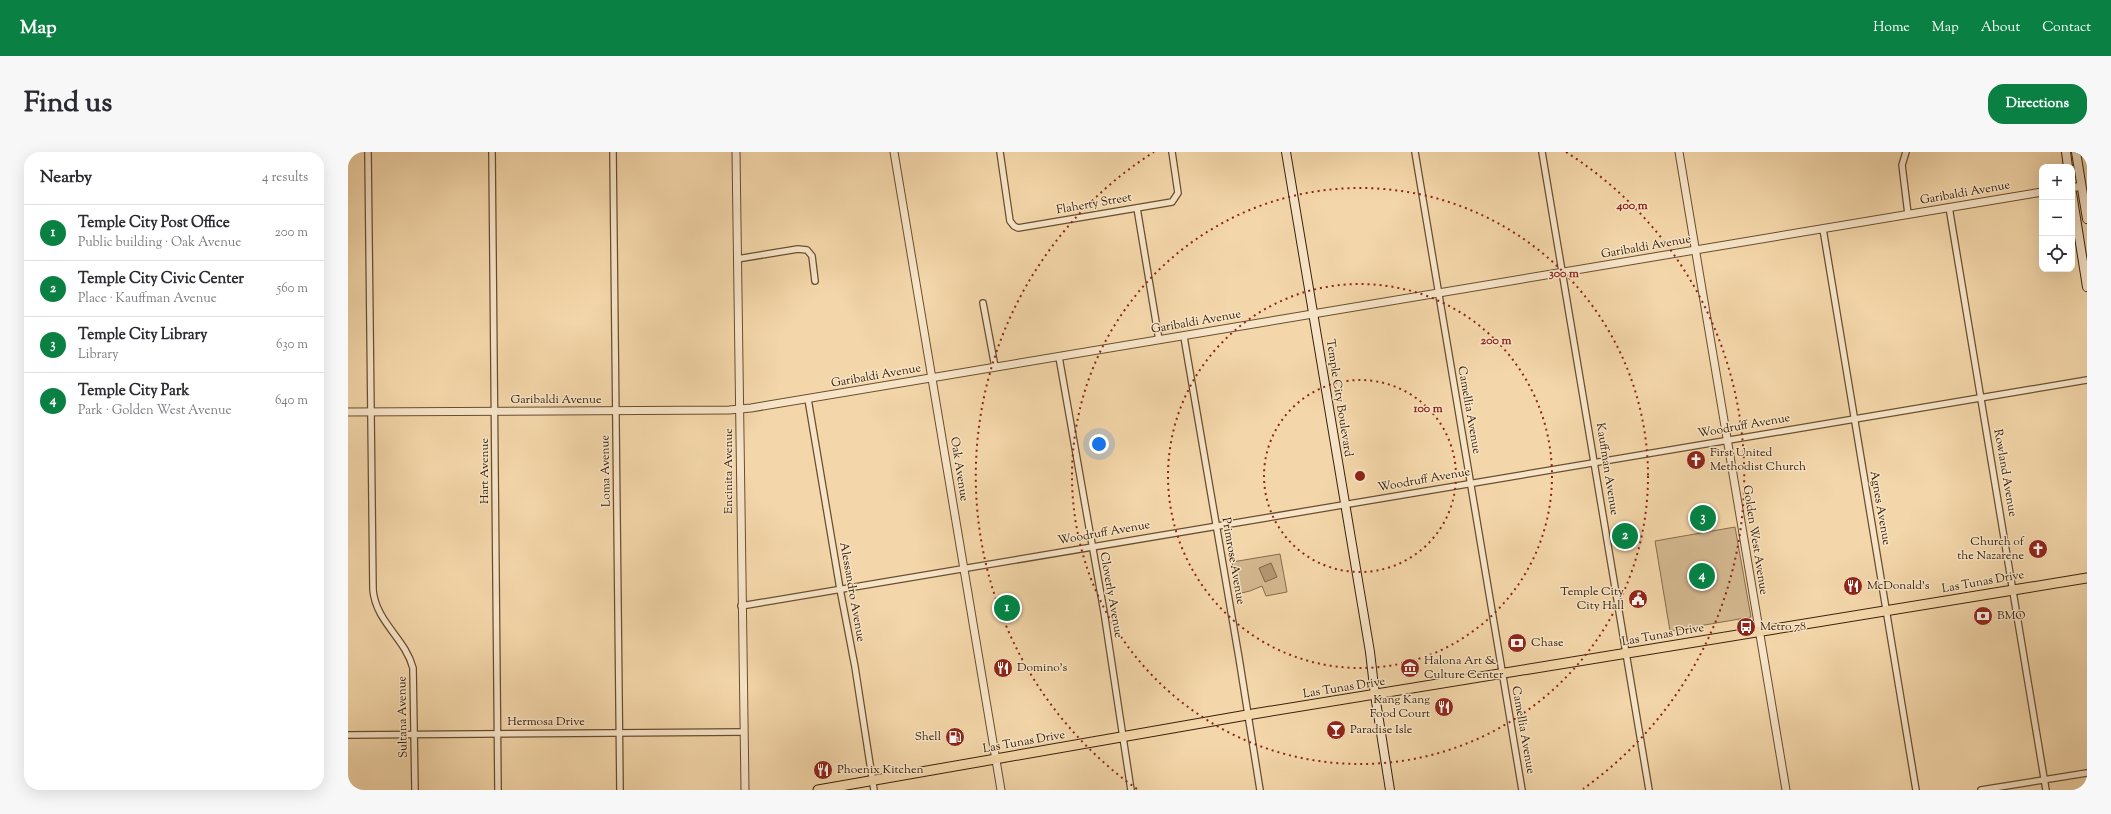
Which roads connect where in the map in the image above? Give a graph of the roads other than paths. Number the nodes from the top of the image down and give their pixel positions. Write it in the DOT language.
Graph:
graph roads {
  1 [pos="368,152"];
  2 [pos="492,152"];
  3 [pos="613,152"];
  4 [pos="736,152"];
  5 [pos="894,152"];
  6 [pos="1000,152"];
  7 [pos="1172,152"];
  8 [pos="1286,152"];
  9 [pos="1415,152"];
  10 [pos="1542,152"];
  11 [pos="1679,152"];
  12 [pos="1906,152"];
  13 [pos="2066,152"];
  14 [pos="2076,152"];
  15 [pos="2068,164"];
  16 [pos="2082,186"];
  17 [pos="2075,187"];
  18 [pos="2039,192"];
  19 [pos="2085,201"];
  20 [pos="2075,202"];
  21 [pos="1949,207"];
  22 [pos="1137,208"];
  23 [pos="1908,214"];
  24 [pos="2075,214"];
  25 [pos="2087,219"];
  26 [pos="1823,229"];
  27 [pos="1695,249"];
  28 [pos="737,259"];
  29 [pos="1562,272"];
  30 [pos="816,281"];
  31 [pos="2087,287"];
  32 [pos="1438,293"];
  33 [pos="983,303"];
  34 [pos="1313,314"];
  35 [pos="1184,337"];
  36 [pos="1159,340"];
  37 [pos="1059,357"];
  38 [pos="995,366"];
  39 [pos="932,378"];
  40 [pos="2087,380"];
  41 [pos="1981,398"];
  42 [pos="808,399"];
  43 [pos="740,409"];
  44 [pos="616,410"];
  45 [pos="494,411"];
  46 [pos="348,412"];
  47 [pos="371,412"];
  48 [pos="1854,419"];
  49 [pos="1727,440"];
  50 [pos="1594,462"];
  51 [pos="1470,484"];
  52 [pos="1344,504"];
  53 [pos="1216,525"];
  54 [pos="1091,546"];
  55 [pos="964,568"];
  56 [pos="2087,578"];
  57 [pos="840,589"];
  58 [pos="2013,589"];
  59 [pos="741,606"];
  60 [pos="1886,611"];
  61 [pos="1759,631"];
  62 [pos="1626,654"];
  63 [pos="1502,674"];
  64 [pos="1374,695"];
  65 [pos="1247,715"];
  66 [pos="619,732"];
  67 [pos="744,732"];
  68 [pos="498,733"];
  69 [pos="415,734"];
  70 [pos="348,735"];
  71 [pos="1123,737"];
  72 [pos="996,759"];
  73 [pos="2087,773"];
  74 [pos="2045,779"];
  75 [pos="873,786"];
  76 [pos="415,790"];
  77 [pos="498,790"];
  78 [pos="620,790"];
  79 [pos="745,790"];
  80 [pos="818,790"];
  81 [pos="1002,790"];
  82 [pos="1131,790"];
  83 [pos="1260,790"];
  84 [pos="1390,790"];
  85 [pos="1522,790"];
  86 [pos="1649,790"];
  87 [pos="1786,790"];
  88 [pos="1916,790"];
  89 [pos="1981,790"];
  90 [pos="2046,790"];
  1 -- 47 [label="street, Sultana Avenue"];
  2 -- 45 [label="street, Hart Avenue"];
  3 -- 44 [label="street, Loma Avenue"];
  4 -- 28 [label="street, Encinita Avenue"];
  5 -- 39 [label="street, Oak Avenue"];
  6 -- 22 [label="street, Flaherty Street"];
  7 -- 22 [label="street, Flaherty Street"];
  8 -- 34 [label="main road, Temple City Boulevard"];
  9 -- 32 [label="street, Camellia Avenue"];
  10 -- 29 [label="street, Kauffman Avenue"];
  11 -- 27 [label="street, Golden West Avenue"];
  12 -- 23 [label="street"];
  13 -- 15 [label="main road"];
  14 -- 16 [label="main road"];
  16 -- 17 [label="street"];
  16 -- 19 [label="main road"];
  18 -- 21 [label="street, Garibaldi Avenue"];
  19 -- 20 [label="street"];
  19 -- 25 [label="main road"];
  21 -- 23 [label="street, Garibaldi Avenue"];
  21 -- 41 [label="street, Rowland Avenue"];
  22 -- 36 [label="street"];
  23 -- 26 [label="street, Garibaldi Avenue"];
  24 -- 31 [label="main road"];
  26 -- 27 [label="street, Garibaldi Avenue"];
  26 -- 48 [label="street, Agnes Avenue"];
  27 -- 29 [label="street, Garibaldi Avenue"];
  27 -- 49 [label="street, Golden West Avenue"];
  28 -- 30 [label="street"];
  28 -- 43 [label="street, Encinita Avenue"];
  29 -- 32 [label="street, Garibaldi Avenue"];
  29 -- 50 [label="street, Kauffman Avenue"];
  32 -- 34 [label="street, Garibaldi Avenue"];
  32 -- 51 [label="street, Camellia Avenue"];
  33 -- 38 [label="street"];
  34 -- 35 [label="street, Garibaldi Avenue"];
  34 -- 52 [label="main road, Temple City Boulevard"];
  35 -- 36 [label="street, Garibaldi Avenue"];
  35 -- 53 [label="street, Primrose Avenue"];
  36 -- 37 [label="street, Garibaldi Avenue"];
  37 -- 38 [label="street, Garibaldi Avenue"];
  37 -- 54 [label="street, Cloverly Avenue"];
  38 -- 39 [label="street, Garibaldi Avenue"];
  39 -- 42 [label="street, Garibaldi Avenue"];
  39 -- 55 [label="street, Oak Avenue"];
  40 -- 41 [label="street, Woodruff Avenue"];
  41 -- 48 [label="street, Woodruff Avenue"];
  41 -- 58 [label="street, Rowland Avenue"];
  42 -- 43 [label="street, Garibaldi Avenue"];
  42 -- 57 [label="street, Alessandro Avenue"];
  43 -- 44 [label="street, Garibaldi Avenue"];
  43 -- 59 [label="street, Encinita Avenue"];
  44 -- 45 [label="street, Garibaldi Avenue"];
  44 -- 66 [label="street, Loma Avenue"];
  45 -- 47 [label="street, Garibaldi Avenue"];
  45 -- 68 [label="street, Hart Avenue"];
  46 -- 47 [label="street, Garibaldi Avenue"];
  47 -- 69 [label="street, Sultana Avenue"];
  48 -- 49 [label="street, Woodruff Avenue"];
  48 -- 60 [label="street, Agnes Avenue"];
  49 -- 50 [label="street, Woodruff Avenue"];
  49 -- 61 [label="street, Golden West Avenue"];
  50 -- 51 [label="street, Woodruff Avenue"];
  50 -- 62 [label="street, Kauffman Avenue"];
  51 -- 52 [label="street, Woodruff Avenue"];
  51 -- 63 [label="street, Camellia Avenue"];
  52 -- 53 [label="street, Woodruff Avenue"];
  52 -- 64 [label="main road, Temple City Boulevard"];
  53 -- 54 [label="street, Woodruff Avenue"];
  53 -- 65 [label="street, Primrose Avenue"];
  54 -- 55 [label="street, Woodruff Avenue"];
  54 -- 71 [label="street, Cloverly Avenue"];
  55 -- 57 [label="street, Woodruff Avenue"];
  55 -- 72 [label="street, Oak Avenue"];
  56 -- 58 [label="main road, Las Tunas Drive"];
  57 -- 59 [label="street, Woodruff Avenue"];
  57 -- 75 [label="street, Alessandro Avenue"];
  58 -- 60 [label="main road, Las Tunas Drive"];
  58 -- 74 [label="street, Rowland Avenue"];
  59 -- 67 [label="street, Encinita Avenue"];
  60 -- 61 [label="main road, Las Tunas Drive"];
  60 -- 88 [label="street, Agnes Avenue"];
  61 -- 62 [label="main road, Las Tunas Drive"];
  61 -- 87 [label="street, Golden West Avenue"];
  62 -- 63 [label="main road, Las Tunas Drive"];
  62 -- 86 [label="street, Kauffman Avenue"];
  63 -- 64 [label="main road, Las Tunas Drive"];
  63 -- 85 [label="street, Camellia Avenue"];
  64 -- 65 [label="main road, Las Tunas Drive"];
  64 -- 84 [label="main road, Temple City Boulevard"];
  65 -- 71 [label="main road, Las Tunas Drive"];
  65 -- 83 [label="street, Primrose Avenue"];
  66 -- 67 [label="street, Hermosa Drive"];
  66 -- 68 [label="street, Hermosa Drive"];
  66 -- 78 [label="street, Loma Avenue"];
  67 -- 79 [label="street, Encinita Avenue"];
  68 -- 69 [label="street, Hermosa Drive"];
  68 -- 77 [label="street, Hart Avenue"];
  69 -- 70 [label="street, Hermosa Drive"];
  69 -- 76 [label="street, Sultana Avenue"];
  71 -- 72 [label="main road, Las Tunas Drive"];
  71 -- 82 [label="street, Cloverly Avenue"];
  72 -- 75 [label="main road, Las Tunas Drive"];
  72 -- 81 [label="street, Oak Avenue"];
  73 -- 74 [label="street"];
  74 -- 89 [label="street"];
  74 -- 90 [label="street, Rowland Avenue"];
  75 -- 80 [label="main road, Las Tunas Drive"];
}
